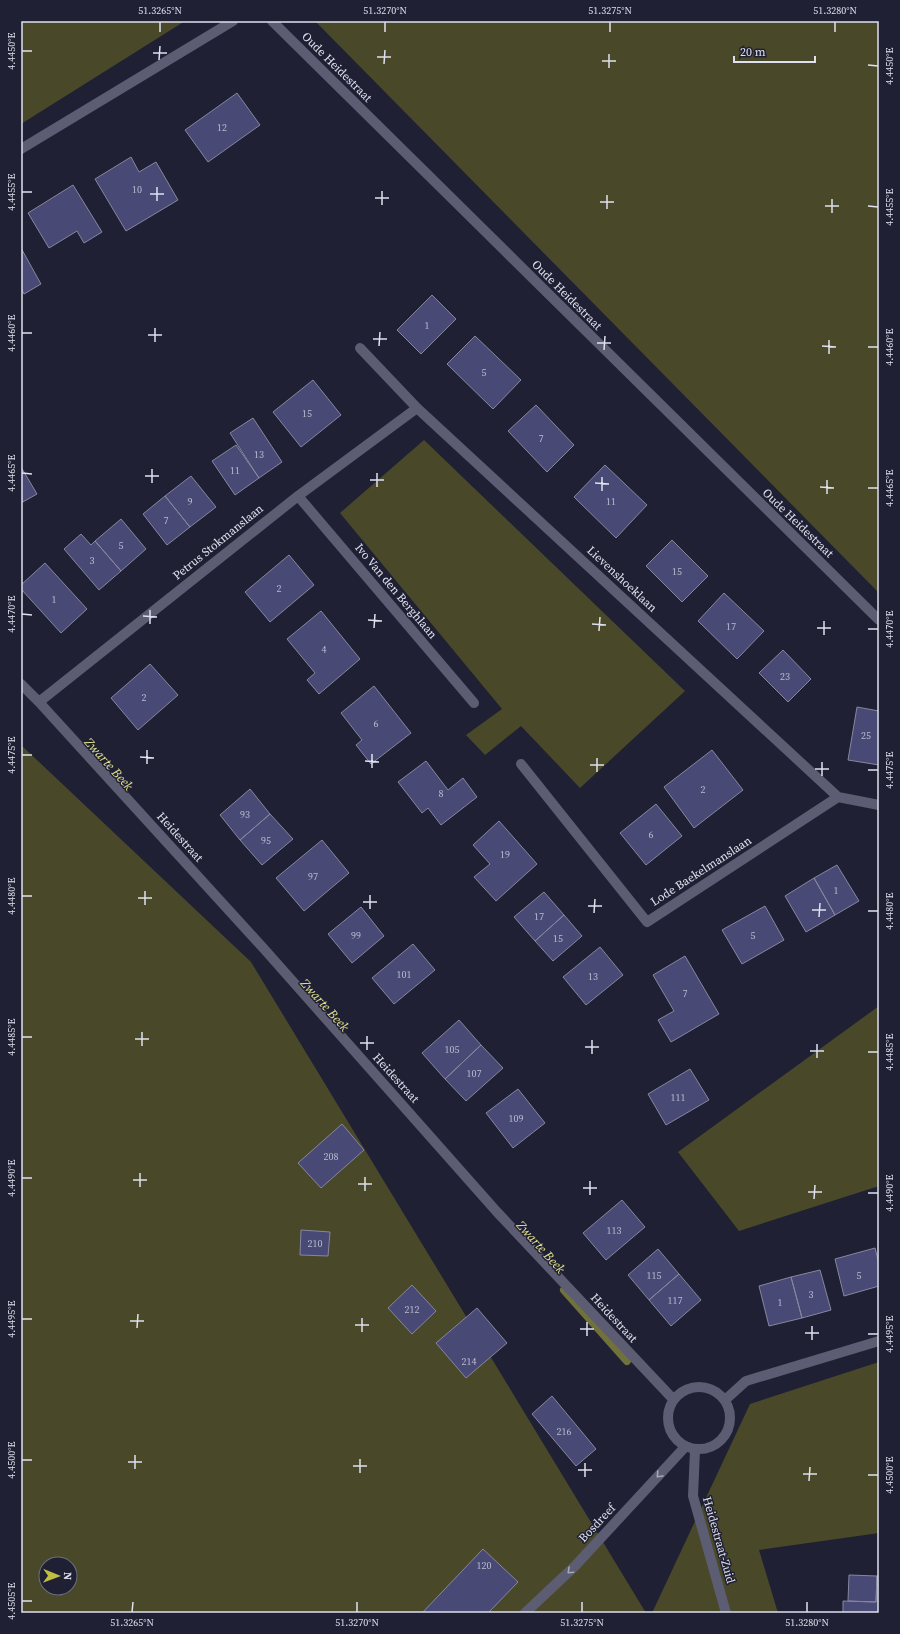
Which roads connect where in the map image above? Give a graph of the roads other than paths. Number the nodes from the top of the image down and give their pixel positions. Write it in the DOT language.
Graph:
graph roads {
  1 [pos="233,21"];
  2 [pos="272,21"];
  3 [pos="21,149"];
  4 [pos="360,348"];
  5 [pos="417,408"];
  6 [pos="298,496"];
  7 [pos="879,620"];
  8 [pos="21,684"];
  9 [pos="39,702"];
  10 [pos="474,703"];
  11 [pos="521,764"];
  12 [pos="838,797"];
  13 [pos="879,805"];
  14 [pos="879,1341"];
  15 [pos="673,1399"];
  16 [pos="725,1400"];
  17 [pos="690,1448"];
  18 [pos="525,1613"];
  19 [pos="726,1613"];
  1 -- 3 [label="street"];
  2 -- 7 [label="street, Oude Heidestraat"];
  4 -- 5 [label="street, Lievenshoeklaan"];
  5 -- 6 [label="street, Petrus Stokmanslaan"];
  5 -- 12 [label="street, Lievenshoeklaan"];
  6 -- 9 [label="street, Petrus Stokmanslaan"];
  6 -- 10 [label="street, Ivo Van den Berghlaan"];
  8 -- 9 [label="street, Heidestraat"];
  9 -- 15 [label="street, Heidestraat"];
  11 -- 12 [label="street, Lode Baekelmanslaan"];
  12 -- 13 [label="street"];
  14 -- 16 [label="street"];
  15 -- 16 [label="street"];
  15 -- 17 [label="street"];
  16 -- 17 [label="street"];
  17 -- 18 [label="street, Bosdreef, one-way"];
  17 -- 19 [label="street, Heidestraat-Zuid"];
}
